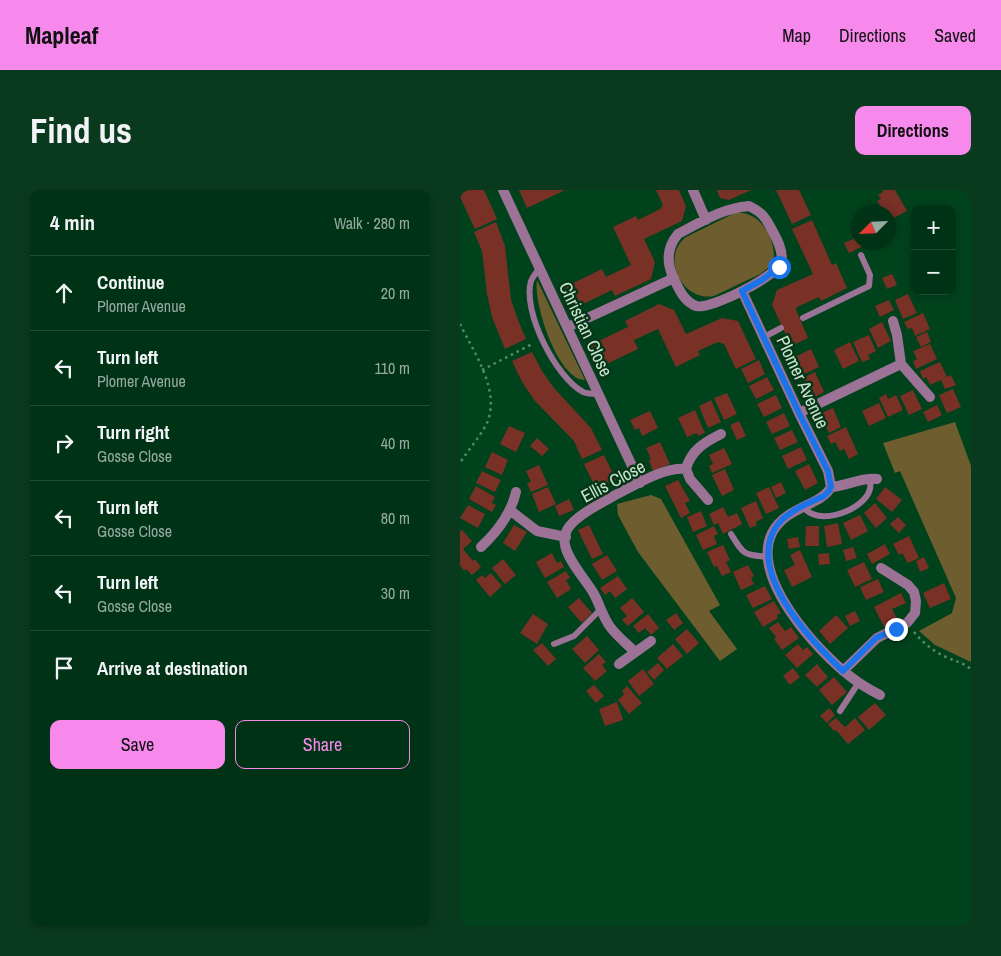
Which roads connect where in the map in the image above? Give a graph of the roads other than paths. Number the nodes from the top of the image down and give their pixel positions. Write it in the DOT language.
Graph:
graph roads {
  1 [pos="503,190"];
  2 [pos="693,190"];
  3 [pos="706,220"];
  4 [pos="861,255"];
  5 [pos="539,268"];
  6 [pos="674,278"];
  7 [pos="742,291"];
  8 [pos="803,318"];
  9 [pos="893,321"];
  10 [pos="568,328"];
  11 [pos="781,328"];
  12 [pos="764,337"];
  13 [pos="901,364"];
  14 [pos="598,394"];
  15 [pos="930,396"];
  16 [pos="799,413"];
  17 [pos="721,434"];
  18 [pos="686,468"];
  19 [pos="874,479"];
  20 [pos="640,483"];
  21 [pos="831,487"];
  22 [pos="516,492"];
  23 [pos="708,500"];
  24 [pos="803,506"];
  25 [pos="511,511"];
  26 [pos="730,534"];
  27 [pos="566,537"];
  28 [pos="481,548"];
  29 [pos="769,557"];
  30 [pos="881,568"];
  31 [pos="600,609"];
  32 [pos="652,641"];
  33 [pos="554,644"];
  34 [pos="635,652"];
  35 [pos="618,664"];
  36 [pos="843,671"];
  37 [pos="859,682"];
  38 [pos="880,695"];
  39 [pos="840,711"];
  1 -- 5 [label="street, Christian Close"];
  2 -- 3 [label="street"];
  3 -- 6 [label="street"];
  3 -- 7 [label="street"];
  4 -- 8 [label="lane"];
  5 -- 10 [label="street, Christian Close"];
  5 -- 14 [label="lane"];
  6 -- 7 [label="street"];
  6 -- 10 [label="street"];
  7 -- 12 [label="street, Plomer Avenue"];
  9 -- 13 [label="street"];
  10 -- 14 [label="street, Christian Close"];
  11 -- 12 [label="lane"];
  12 -- 16 [label="street, Plomer Avenue"];
  13 -- 15 [label="street"];
  13 -- 16 [label="street"];
  14 -- 20 [label="street, Christian Close"];
  16 -- 21 [label="street, Plomer Avenue"];
  17 -- 18 [label="street"];
  18 -- 20 [label="street, Ellis Close"];
  18 -- 23 [label="street"];
  19 -- 21 [label="street"];
  19 -- 24 [label="lane"];
  20 -- 27 [label="street, Ellis Close"];
  21 -- 24 [label="street"];
  22 -- 25 [label="street"];
  24 -- 29 [label="street"];
  25 -- 27 [label="street"];
  25 -- 28 [label="street"];
  26 -- 29 [label="lane"];
  27 -- 31 [label="street"];
  29 -- 36 [label="street"];
  30 -- 36 [label="street"];
  31 -- 33 [label="lane"];
  31 -- 34 [label="street"];
  32 -- 34 [label="street"];
  34 -- 35 [label="street"];
  36 -- 37 [label="street"];
  37 -- 38 [label="street"];
  37 -- 39 [label="lane"];
}
